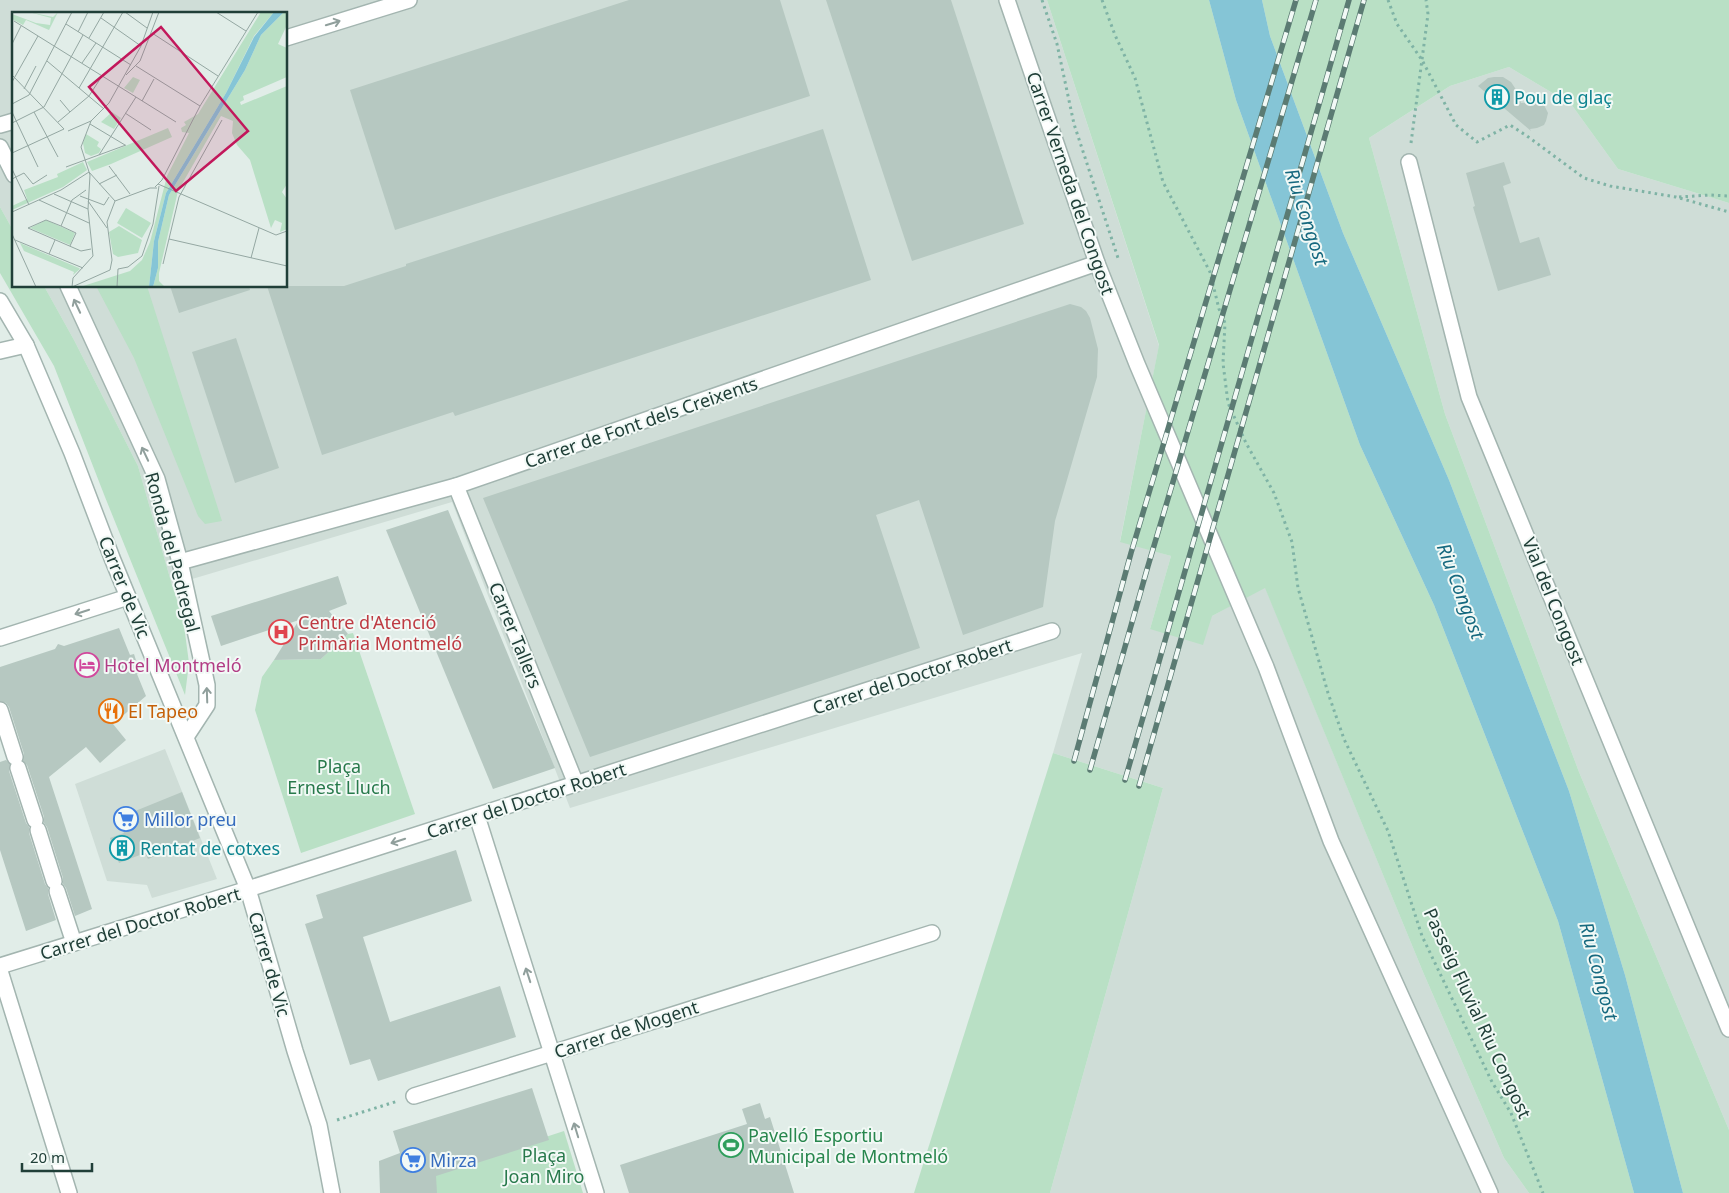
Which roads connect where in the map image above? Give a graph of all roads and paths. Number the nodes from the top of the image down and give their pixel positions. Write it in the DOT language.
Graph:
graph roads {
  1 [pos="409,0"];
  2 [pos="1007,0"];
  3 [pos="1042,0"];
  4 [pos="1102,0"];
  5 [pos="1388,0"];
  6 [pos="1426,0"];
  7 [pos="288,37"];
  8 [pos="1422,60"];
  9 [pos="12,122"];
  10 [pos="0,126"];
  11 [pos="0,147"];
  12 [pos="1409,162"];
  13 [pos="12,171"];
  14 [pos="1729,196"];
  15 [pos="1676,197"];
  16 [pos="1729,212"];
  17 [pos="1119,261"];
  18 [pos="1097,263"];
  19 [pos="69,288"];
  20 [pos="0,300"];
  21 [pos="26,345"];
  22 [pos="0,351"];
  23 [pos="456,486"];
  24 [pos="180,562"];
  25 [pos="128,597"];
  26 [pos="1052,631"];
  27 [pos="0,638"];
  28 [pos="0,710"];
  29 [pos="186,737"];
  30 [pos="576,784"];
  31 [pos="478,816"];
  32 [pos="248,889"];
  33 [pos="932,932"];
  34 [pos="74,943"];
  35 [pos="0,966"];
  36 [pos="0,971"];
  37 [pos="1729,1029"];
  38 [pos="552,1053"];
  39 [pos="414,1096"];
  40 [pos="319,1125"];
  41 [pos="69,1193"];
  42 [pos="332,1193"];
  43 [pos="596,1193"];
  44 [pos="1490,1193"];
  45 [pos="1543,1193"];
  7 -- 1 [label="street, one-way"];
  2 -- 18 [label="street, Carrer Verneda del Congost"];
  3 -- 17 [label="path"];
  4 -- 45 [label="path, Passeig Fluvial Riu Congost"];
  5 -- 8 [label="path"];
  6 -- 8 [label="path"];
  8 -- 12 [label="path"];
  8 -- 15 [label="path"];
  9 -- 10 [label="street"];
  11 -- 13 [label="street"];
  12 -- 37 [label="street, Vial del Congost"];
  14 -- 15 [label="path"];
  15 -- 16 [label="path"];
  18 -- 23 [label="street, Carrer de Font dels Creixents"];
  18 -- 44 [label="street, Carrer Verneda del Congost"];
  24 -- 19 [label="street, Ronda del Pedregal, one-way"];
  20 -- 21 [label="street, Carrer de Vic"];
  21 -- 22 [label="street"];
  21 -- 25 [label="street, Carrer de Vic"];
  23 -- 24 [label="street, Carrer de Font dels Creixents"];
  23 -- 30 [label="street, Carrer Tallers"];
  29 -- 24 [label="street, Ronda del Pedregal, one-way"];
  25 -- 27 [label="street, one-way"];
  25 -- 29 [label="street, Carrer de Vic"];
  26 -- 30 [label="street, Carrer del Doctor Robert"];
  28 -- 34 [label="street"];
  29 -- 32 [label="street, Carrer de Vic"];
  30 -- 31 [label="street, Carrer del Doctor Robert"];
  31 -- 32 [label="street, Carrer del Doctor Robert, one-way"];
  38 -- 31 [label="street, one-way"];
  32 -- 34 [label="street, Carrer del Doctor Robert"];
  32 -- 40 [label="street, Carrer de Vic"];
  33 -- 38 [label="street, Carrer de Mogent"];
  34 -- 35 [label="street, Carrer del Doctor Robert"];
  36 -- 41 [label="street"];
  38 -- 39 [label="street, Carrer de Mogent"];
  43 -- 38 [label="street, one-way"];
  39 -- 40 [label="path"];
  40 -- 42 [label="street, Carrer de Vic"];
}
